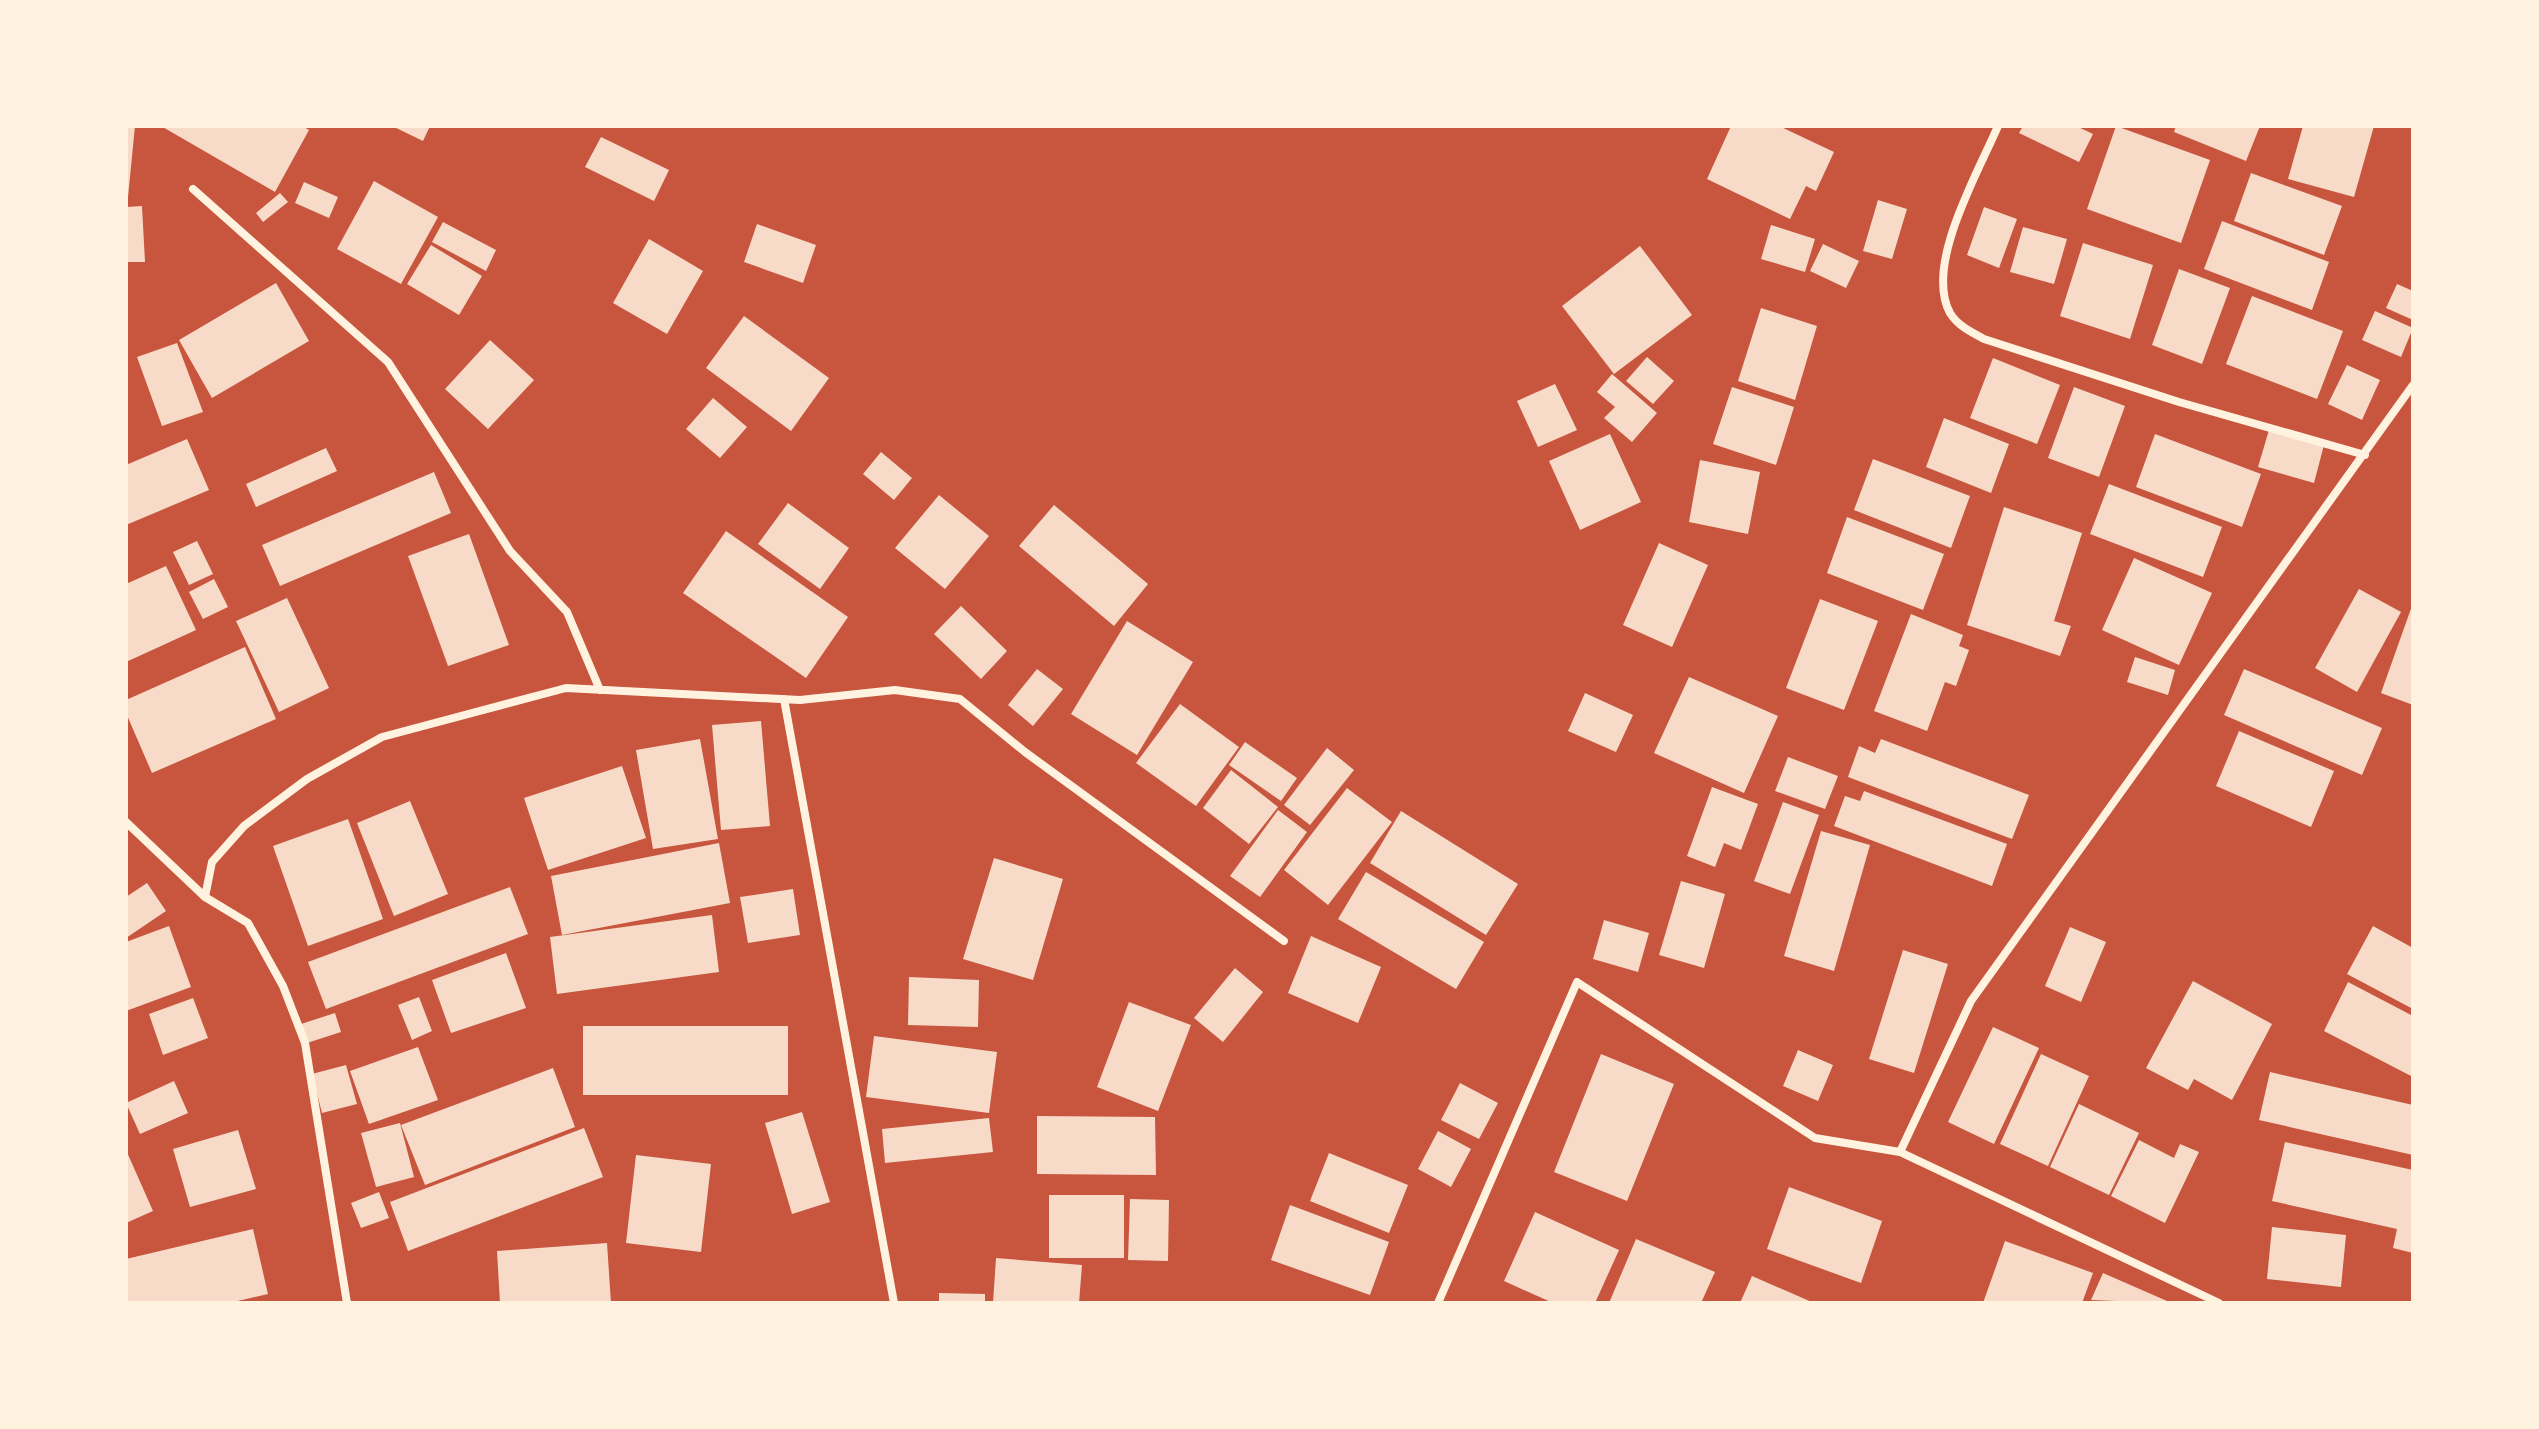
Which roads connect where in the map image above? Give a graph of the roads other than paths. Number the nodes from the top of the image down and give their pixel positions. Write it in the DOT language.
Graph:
graph roads {
  1 [pos="1998,126"];
  2 [pos="193,189"];
  3 [pos="2413,385"];
  4 [pos="2365,455"];
  5 [pos="600,690"];
  6 [pos="784,699"];
  7 [pos="126,822"];
  8 [pos="205,897"];
  9 [pos="1284,941"];
  10 [pos="1900,1152"];
  11 [pos="347,1303"];
  12 [pos="894,1303"];
  13 [pos="1438,1303"];
  14 [pos="2219,1303"];
  1 -- 4 [label="street"];
  2 -- 5 [label="street"];
  3 -- 4 [label="street"];
  4 -- 10 [label="street"];
  5 -- 6 [label="street"];
  5 -- 8 [label="street"];
  6 -- 9 [label="street"];
  6 -- 12 [label="street"];
  7 -- 8 [label="street"];
  8 -- 11 [label="street"];
  10 -- 13 [label="street"];
  10 -- 14 [label="street"];
}
